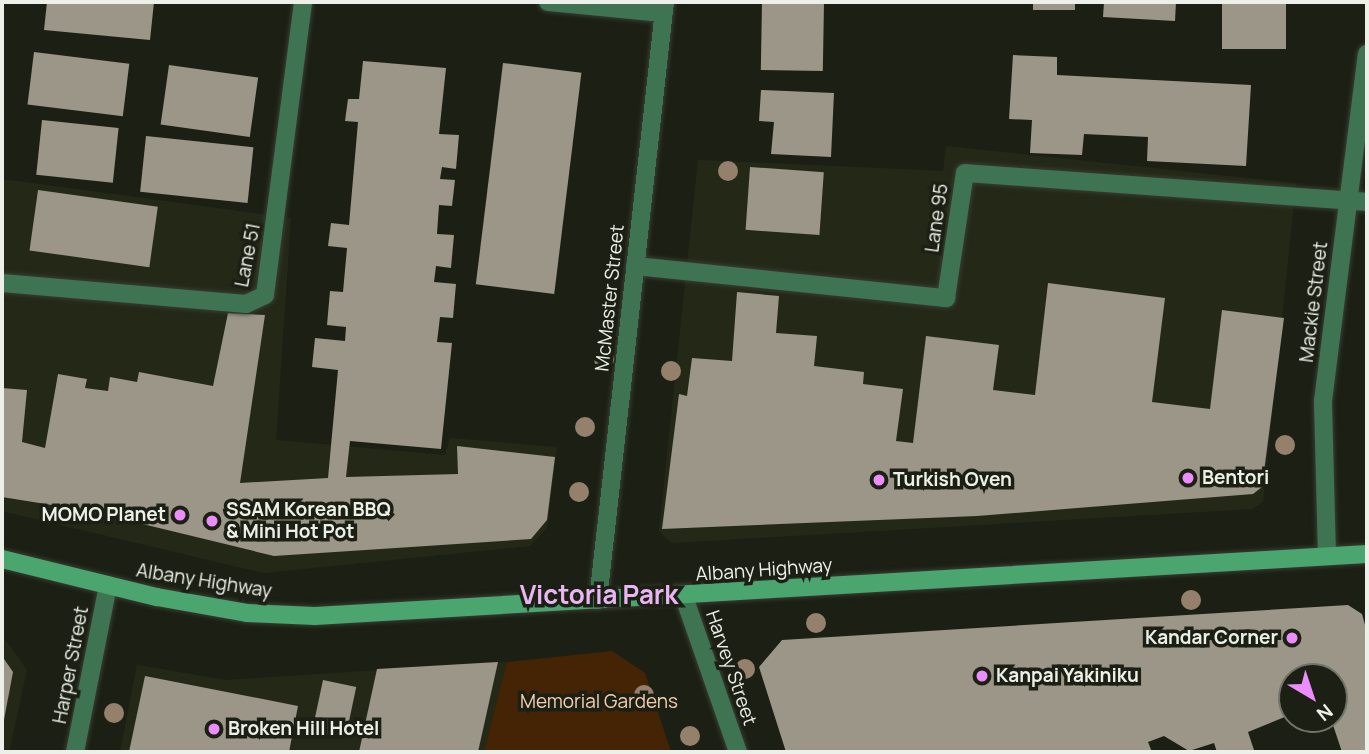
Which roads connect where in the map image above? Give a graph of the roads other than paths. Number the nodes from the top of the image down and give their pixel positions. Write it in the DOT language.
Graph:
graph roads {
  1 [pos="303,2"];
  2 [pos="548,2"];
  3 [pos="664,7"];
  4 [pos="1367,54"];
  5 [pos="1347,201"];
  6 [pos="1367,202"];
  7 [pos="635,266"];
  8 [pos="2,284"];
  9 [pos="1367,554"];
  10 [pos="1327,556"];
  11 [pos="2,559"];
  12 [pos="108,585"];
  13 [pos="684,597"];
  14 [pos="598,600"];
  15 [pos="75,752"];
  16 [pos="738,752"];
  1 -- 8 [label="street, Lane 51"];
  2 -- 3 [label="street"];
  3 -- 7 [label="street, McMaster Street"];
  4 -- 5 [label="street, Mackie Street"];
  5 -- 6 [label="street"];
  5 -- 7 [label="street, Lane 95"];
  5 -- 10 [label="street, Mackie Street"];
  7 -- 14 [label="street, McMaster Street"];
  9 -- 10 [label="main road, Albany Highway"];
  10 -- 13 [label="main road, Albany Highway"];
  11 -- 12 [label="main road, Albany Highway"];
  12 -- 14 [label="main road, Albany Highway"];
  12 -- 15 [label="street, Harper Street"];
  13 -- 14 [label="main road, Albany Highway"];
  13 -- 16 [label="street, Harvey Street"];
}
